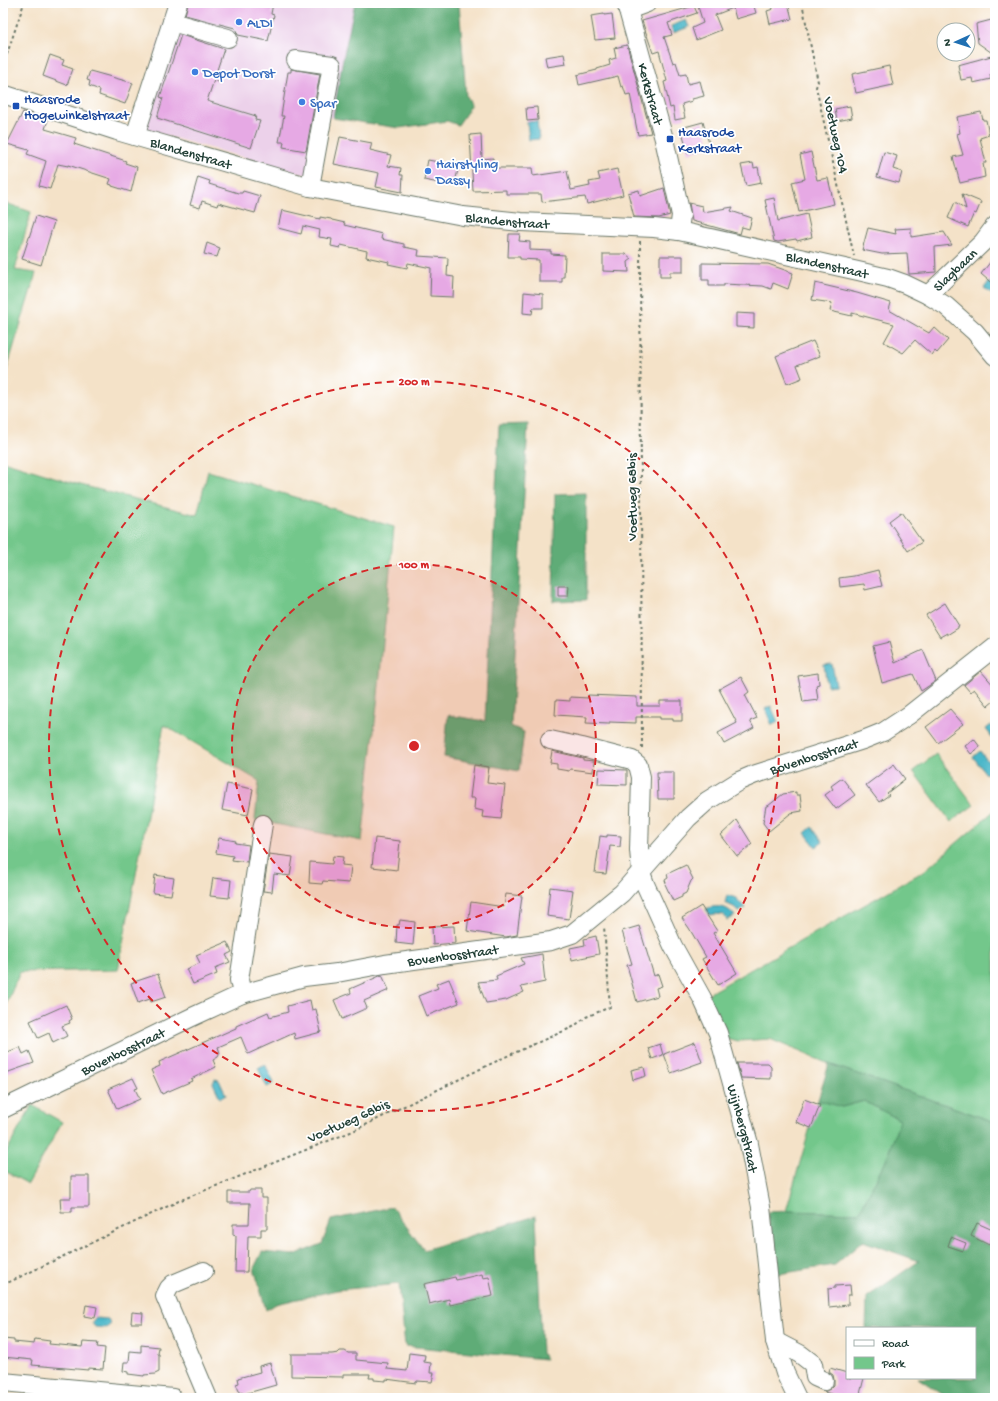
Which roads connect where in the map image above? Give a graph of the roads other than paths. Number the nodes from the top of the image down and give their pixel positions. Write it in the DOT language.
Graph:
graph roads {
  1 [pos="178,3"];
  2 [pos="647,3"];
  3 [pos="627,6"];
  4 [pos="172,22"];
  5 [pos="228,38"];
  6 [pos="296,60"];
  7 [pos="3,94"];
  8 [pos="135,136"];
  9 [pos="310,187"];
  10 [pos="995,226"];
  11 [pos="679,231"];
  12 [pos="928,294"];
  13 [pos="995,356"];
  14 [pos="995,647"];
  15 [pos="550,740"];
  16 [pos="263,824"];
  17 [pos="641,872"];
  18 [pos="242,994"];
  19 [pos="3,1109"];
  20 [pos="204,1271"];
  21 [pos="775,1341"];
  22 [pos="824,1381"];
  23 [pos="3,1382"];
  24 [pos="173,1398"];
  25 [pos="208,1398"];
  26 [pos="797,1398"];
  1 -- 4 [label="street"];
  2 -- 3 [label="street"];
  3 -- 11 [label="street, Kerkstraat"];
  4 -- 5 [label="street"];
  4 -- 8 [label="street"];
  6 -- 9 [label="street"];
  7 -- 8 [label="street, Blandenstraat"];
  8 -- 9 [label="street, Blandenstraat"];
  9 -- 11 [label="street, Blandenstraat"];
  10 -- 12 [label="street, Slagbaan"];
  11 -- 12 [label="street, Blandenstraat"];
  12 -- 13 [label="street, Blandenstraat"];
  14 -- 17 [label="street, Bovenbosstraat"];
  15 -- 17 [label="street"];
  16 -- 18 [label="street"];
  17 -- 18 [label="street, Bovenbosstraat"];
  17 -- 21 [label="street, Wijnbergstraat"];
  18 -- 19 [label="street, Bovenbosstraat"];
  20 -- 25 [label="street"];
  21 -- 22 [label="street"];
  21 -- 26 [label="street, Wijnbergstraat"];
  23 -- 24 [label="street"];
}
